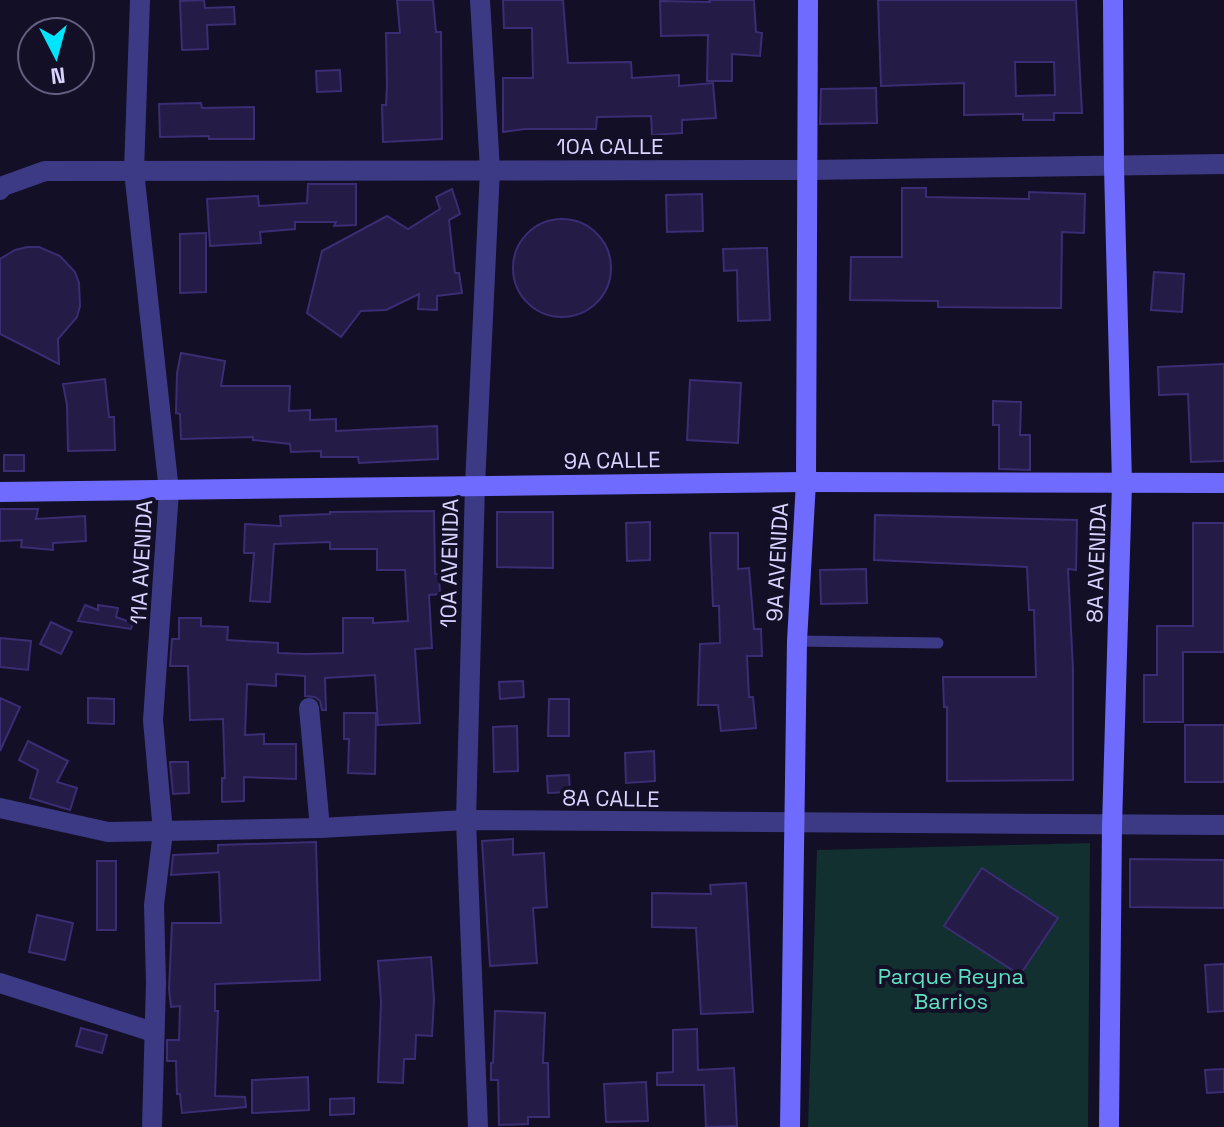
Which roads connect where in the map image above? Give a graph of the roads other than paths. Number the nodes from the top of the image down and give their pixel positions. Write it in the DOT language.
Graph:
graph roads {
  1 [pos="140,0"];
  2 [pos="480,0"];
  3 [pos="808,0"];
  4 [pos="1113,0"];
  5 [pos="1224,164"];
  6 [pos="1114,167"];
  7 [pos="490,170"];
  8 [pos="808,170"];
  9 [pos="134,171"];
  10 [pos="0,190"];
  11 [pos="806,482"];
  12 [pos="1122,483"];
  13 [pos="1224,483"];
  14 [pos="475,485"];
  15 [pos="169,491"];
  16 [pos="0,492"];
  17 [pos="797,641"];
  18 [pos="938,643"];
  19 [pos="309,708"];
  20 [pos="0,808"];
  21 [pos="466,820"];
  22 [pos="794,823"];
  23 [pos="1224,825"];
  24 [pos="1112,826"];
  25 [pos="320,828"];
  26 [pos="163,832"];
  27 [pos="0,983"];
  28 [pos="153,1032"];
  29 [pos="152,1127"];
  30 [pos="478,1127"];
  31 [pos="790,1127"];
  32 [pos="1109,1127"];
  1 -- 9 [label="street, 11A AVENIDA"];
  2 -- 7 [label="street, 10A AVENIDA"];
  3 -- 8 [label="street, 9A AVENIDA"];
  4 -- 6 [label="street, 8A AVENIDA"];
  5 -- 6 [label="street, 10A CALLE"];
  6 -- 8 [label="street, 10A CALLE"];
  6 -- 12 [label="street, 8A AVENIDA"];
  7 -- 8 [label="street, 10A CALLE"];
  7 -- 9 [label="street, 10A CALLE"];
  7 -- 14 [label="street, 10A AVENIDA"];
  8 -- 11 [label="street, 9A AVENIDA"];
  9 -- 10 [label="street, 10A CALLE"];
  9 -- 15 [label="street, 11A AVENIDA"];
  11 -- 12 [label="street, 9A CALLE"];
  11 -- 14 [label="street, 9A CALLE"];
  11 -- 17 [label="street, 9A AVENIDA"];
  12 -- 13 [label="street, 9A CALLE"];
  12 -- 24 [label="street, 8A AVENIDA"];
  14 -- 15 [label="street, 9A CALLE"];
  14 -- 21 [label="street, 10A AVENIDA"];
  15 -- 16 [label="street, 9A CALLE"];
  15 -- 26 [label="street, 11A AVENIDA"];
  17 -- 18 [label="lane"];
  17 -- 22 [label="street, 9A AVENIDA"];
  19 -- 25 [label="street"];
  20 -- 26 [label="street, 8A CALLE"];
  21 -- 22 [label="street, 8A CALLE"];
  21 -- 25 [label="street, 8A CALLE"];
  21 -- 30 [label="street, 10A AVENIDA"];
  22 -- 24 [label="street, 8A CALLE"];
  22 -- 31 [label="street, 9A AVENIDA"];
  23 -- 24 [label="street, 8A CALLE"];
  24 -- 32 [label="street, 8A AVENIDA"];
  25 -- 26 [label="street, 8A CALLE"];
  26 -- 28 [label="street, 11A AVENIDA"];
  27 -- 28 [label="street"];
  28 -- 29 [label="street, 11A AVENIDA"];
}
